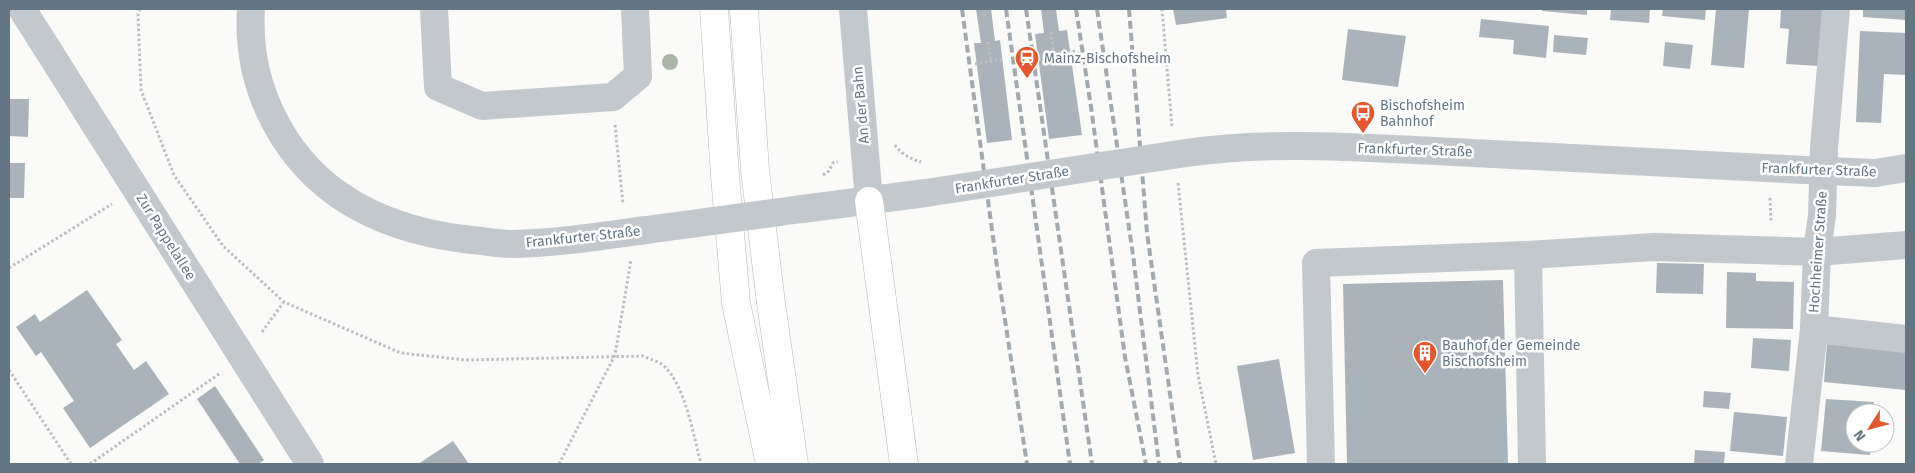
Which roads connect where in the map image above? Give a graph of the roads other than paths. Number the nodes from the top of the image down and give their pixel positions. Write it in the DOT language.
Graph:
graph roads {
  1 [pos="22,9"];
  2 [pos="251,9"];
  3 [pos="434,9"];
  4 [pos="635,9"];
  5 [pos="714,9"];
  6 [pos="744,9"];
  7 [pos="853,9"];
  8 [pos="1836,9"];
  9 [pos="1906,168"];
  10 [pos="869,201"];
  11 [pos="1906,245"];
  12 [pos="1817,252"];
  13 [pos="1528,255"];
  14 [pos="1814,329"];
  15 [pos="1906,339"];
  16 [pos="310,464"];
  17 [pos="770,464"];
  18 [pos="794,464"];
  19 [pos="904,464"];
  20 [pos="1321,464"];
  21 [pos="1532,464"];
  22 [pos="1799,464"];
  1 -- 16 [label="street, Zur Pappelallee"];
  2 -- 10 [label="street, Frankfurter Straße, bridge"];
  3 -- 4 [label="street"];
  5 -- 17 [label="highway"];
  6 -- 18 [label="highway"];
  7 -- 10 [label="street, An der Bahn"];
  8 -- 12 [label="street, Hochheimer Straße"];
  9 -- 10 [label="street, Frankfurter Straße, bridge"];
  10 -- 19 [label="highway"];
  11 -- 12 [label="street"];
  12 -- 13 [label="street"];
  12 -- 14 [label="street, Hochheimer Straße"];
  13 -- 20 [label="street"];
  13 -- 21 [label="street"];
  14 -- 15 [label="street"];
  14 -- 22 [label="street, Hochheimer Straße"];
}
